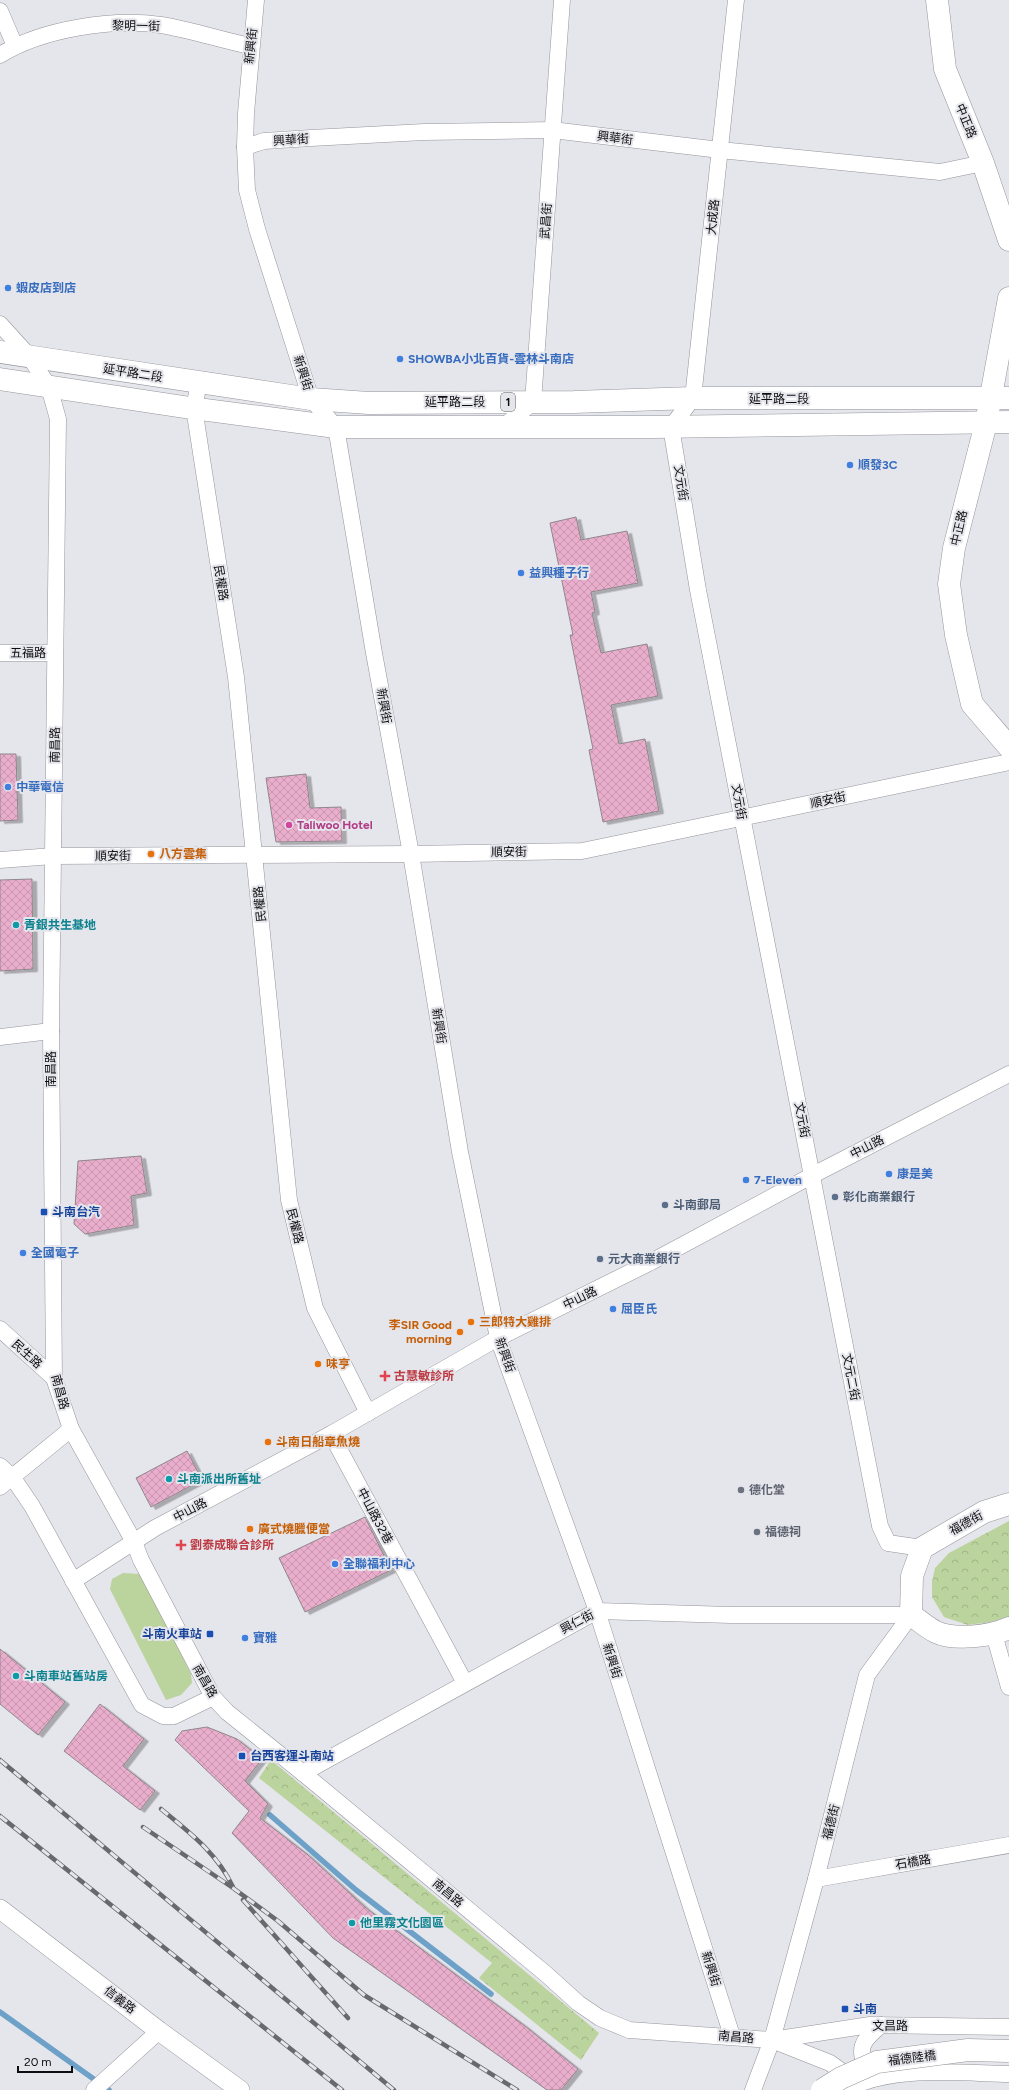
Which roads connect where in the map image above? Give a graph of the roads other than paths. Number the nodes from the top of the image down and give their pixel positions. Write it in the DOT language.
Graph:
graph roads {
  1 [pos="256,0"];
  2 [pos="562,0"];
  3 [pos="736,0"];
  4 [pos="937,0"];
  5 [pos="0,11"];
  6 [pos="15,46"];
  7 [pos="250,46"];
  8 [pos="0,55"];
  9 [pos="552,130"];
  10 [pos="244,146"];
  11 [pos="720,150"];
  12 [pos="983,163"];
  13 [pos="1009,240"];
  14 [pos="1009,298"];
  15 [pos="0,324"];
  16 [pos="0,352"];
  17 [pos="29,356"];
  18 [pos="0,379"];
  19 [pos="199,383"];
  20 [pos="50,387"];
  21 [pos="693,398"];
  22 [pos="1000,398"];
  23 [pos="312,399"];
  24 [pos="533,402"];
  25 [pos="194,408"];
  26 [pos="1009,422"];
  27 [pos="986,423"];
  28 [pos="336,427"];
  29 [pos="672,427"];
  30 [pos="502,428"];
  31 [pos="0,653"];
  32 [pos="55,653"];
  33 [pos="1009,747"];
  34 [pos="1009,762"];
  35 [pos="742,817"];
  36 [pos="255,854"];
  37 [pos="411,854"];
  38 [pos="53,856"];
  39 [pos="0,860"];
  40 [pos="51,1031"];
  41 [pos="0,1037"];
  42 [pos="1009,1074"];
  43 [pos="812,1175"];
  44 [pos="0,1329"];
  45 [pos="498,1338"];
  46 [pos="54,1378"];
  47 [pos="368,1413"];
  48 [pos="71,1429"];
  49 [pos="331,1434"];
  50 [pos="0,1466"];
  51 [pos="14,1478"];
  52 [pos="0,1487"];
  53 [pos="1009,1504"];
  54 [pos="134,1542"];
  55 [pos="922,1548"];
  56 [pos="73,1580"];
  57 [pos="597,1611"];
  58 [pos="911,1615"];
  59 [pos="1001,1631"];
  60 [pos="465,1683"];
  61 [pos="1009,1687"];
  62 [pos="212,1697"];
  63 [pos="303,1773"];
  64 [pos="1009,1845"];
  65 [pos="816,1879"];
  66 [pos="0,1909"];
  67 [pos="881,2025"];
  68 [pos="1009,2027"];
  69 [pos="159,2031"];
  70 [pos="732,2036"];
  71 [pos="772,2040"];
  72 [pos="1009,2051"];
  73 [pos="1009,2074"];
  74 [pos="878,2077"];
  75 [pos="852,2086"];
  76 [pos="94,2090"];
  77 [pos="240,2090"];
  78 [pos="753,2090"];
  79 [pos="822,2090"];
  1 -- 7 [label="street, 新興街"];
  2 -- 9 [label="street, 武昌街"];
  3 -- 11 [label="street, 大成路"];
  4 -- 12 [label="main road, 中正路"];
  5 -- 6 [label="street"];
  6 -- 7 [label="street, 黎明一街"];
  6 -- 8 [label="street, 黎明一街"];
  7 -- 10 [label="street, 新興街"];
  9 -- 10 [label="street, 興華街"];
  9 -- 11 [label="street, 興華街"];
  9 -- 24 [label="street, 武昌街"];
  10 -- 23 [label="street, 新興街"];
  11 -- 12 [label="street, 興華街"];
  11 -- 21 [label="street, 大成路"];
  12 -- 13 [label="main road, 中正路"];
  14 -- 22 [label="main road, 中正路"];
  15 -- 17 [label="street, 南昌路"];
  16 -- 17 [label="main road, 延平路二段 / 1"];
  17 -- 19 [label="main road, 延平路二段 / 1"];
  17 -- 20 [label="street, 南昌路"];
  18 -- 20 [label="main road, 1"];
  19 -- 23 [label="main road, 延平路二段 / 1"];
  19 -- 25 [label="street, 民權路"];
  20 -- 25 [label="main road, 1"];
  20 -- 32 [label="street, 南昌路"];
  21 -- 22 [label="main road, 延平路二段 / 1"];
  21 -- 24 [label="main road, 延平路二段 / 1"];
  21 -- 29 [label="street, 大成路"];
  22 -- 27 [label="main road, 中正路"];
  23 -- 24 [label="main road, 延平路二段 / 1"];
  23 -- 28 [label="street, 新興街"];
  24 -- 30 [label="street"];
  25 -- 28 [label="main road, 1"];
  25 -- 36 [label="street, 民權路"];
  26 -- 27 [label="main road, 1"];
  27 -- 29 [label="main road, 1"];
  27 -- 33 [label="main road, 中正路"];
  28 -- 30 [label="main road, 1"];
  28 -- 37 [label="street, 新興街"];
  29 -- 30 [label="main road, 1"];
  29 -- 35 [label="street, 文元街"];
  31 -- 32 [label="street, 五福路"];
  32 -- 38 [label="street, 南昌路"];
  34 -- 35 [label="street, 順安街"];
  35 -- 37 [label="street, 順安街"];
  35 -- 43 [label="street, 文元街"];
  36 -- 37 [label="street, 順安街"];
  36 -- 38 [label="street, 順安街"];
  36 -- 47 [label="street, 民權路"];
  37 -- 45 [label="street, 新興街"];
  38 -- 39 [label="street, 順安街"];
  38 -- 40 [label="street, 南昌路"];
  40 -- 41 [label="street"];
  40 -- 46 [label="street, 南昌路"];
  42 -- 43 [label="street, 中山路"];
  43 -- 45 [label="street, 中山路"];
  43 -- 55 [label="street, 文元二街"];
  44 -- 46 [label="street, 民生路"];
  45 -- 47 [label="street, 中山路"];
  45 -- 57 [label="street, 新興街"];
  46 -- 48 [label="street, 南昌路"];
  47 -- 49 [label="street, 中山路"];
  48 -- 51 [label="street"];
  48 -- 54 [label="street, 南昌路"];
  49 -- 54 [label="street, 中山路"];
  49 -- 60 [label="street, 中山路32巷"];
  50 -- 51 [label="street"];
  51 -- 52 [label="street"];
  51 -- 56 [label="street"];
  53 -- 55 [label="main road, 福德街"];
  54 -- 56 [label="street, 中山路"];
  54 -- 62 [label="street, 南昌路"];
  55 -- 58 [label="main road"];
  56 -- 62 [label="street"];
  57 -- 58 [label="street, 興仁街"];
  57 -- 60 [label="street, 興仁街"];
  57 -- 70 [label="street, 新興街"];
  58 -- 59 [label="main road"];
  58 -- 65 [label="street, 福德街"];
  59 -- 61 [label="street"];
  60 -- 63 [label="street, 興仁街"];
  62 -- 63 [label="street, 南昌路"];
  63 -- 70 [label="street, 南昌路"];
  64 -- 65 [label="street, 石橋路"];
  65 -- 71 [label="street, 福德街"];
  66 -- 69 [label="street, 信義路"];
  67 -- 68 [label="street, 文昌路"];
  67 -- 71 [label="street, 文昌路"];
  67 -- 74 [label="street"];
  69 -- 76 [label="street"];
  69 -- 77 [label="street, 信義路"];
  70 -- 71 [label="street, 南昌路"];
  71 -- 75 [label="street"];
  71 -- 78 [label="street, 福德街"];
  72 -- 79 [label="main road, 福德陸橋, bridge"];
  73 -- 74 [label="street"];
  74 -- 75 [label="street"];
}
